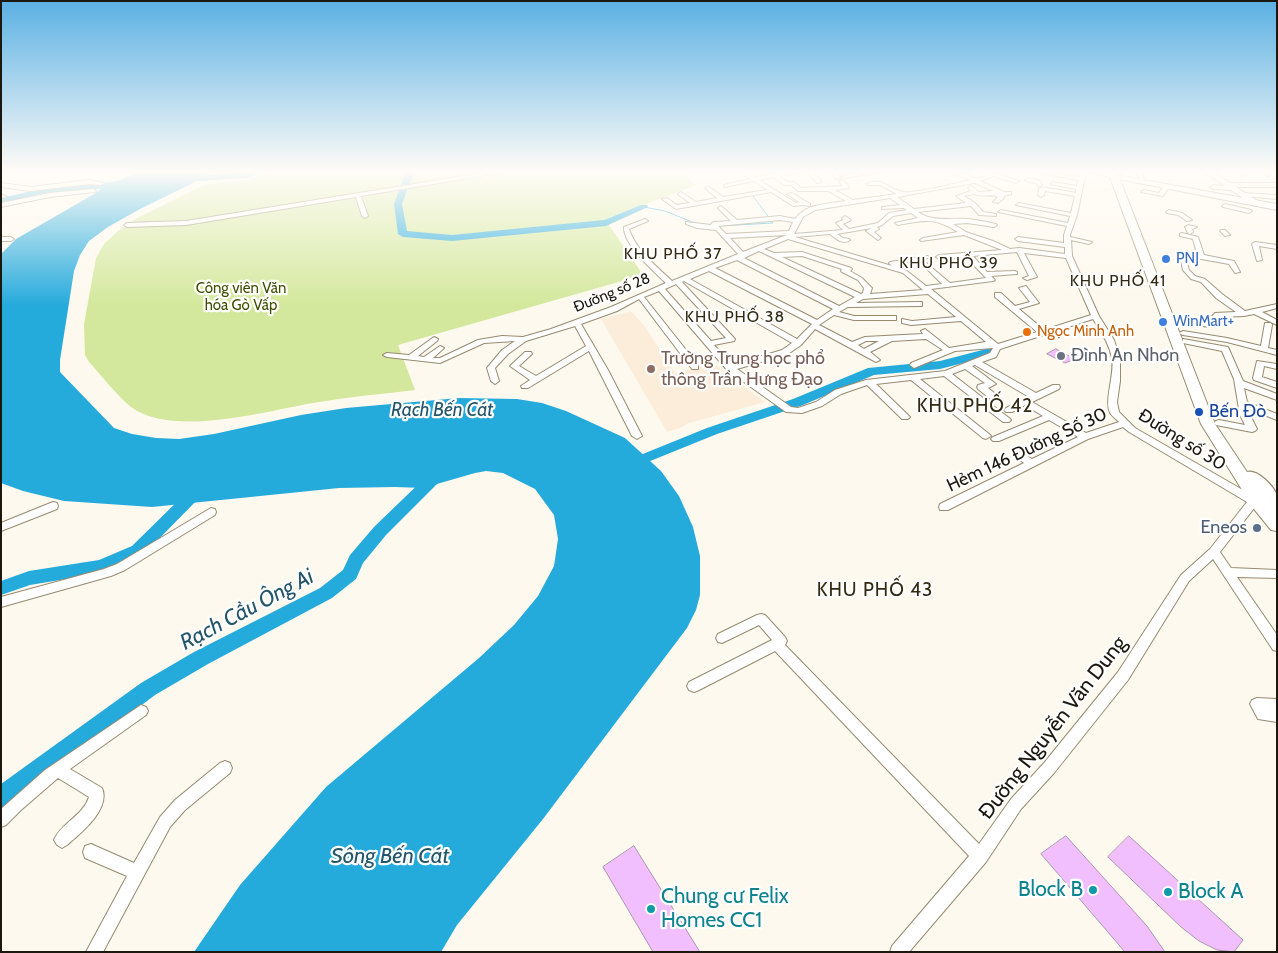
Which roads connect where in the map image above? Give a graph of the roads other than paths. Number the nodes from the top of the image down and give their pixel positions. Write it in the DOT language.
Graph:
graph roads {
  1 [pos="225,216"];
  2 [pos="730,216"];
  3 [pos="801,216"];
  4 [pos="888,216"];
  5 [pos="922,216"];
  6 [pos="941,216"];
  7 [pos="949,216"];
  8 [pos="1025,216"];
  9 [pos="1073,216"];
  10 [pos="1131,216"];
  11 [pos="1133,216"];
  12 [pos="1184,216"];
  13 [pos="953,217"];
  14 [pos="845,218"];
  15 [pos="926,218"];
  16 [pos="858,219"];
  17 [pos="1189,220"];
  18 [pos="645,221"];
  19 [pos="796,221"];
  20 [pos="736,222"];
  21 [pos="946,222"];
  22 [pos="688,223"];
  23 [pos="898,223"];
  24 [pos="127,225"];
  25 [pos="714,225"];
  26 [pos="1070,225"];
  27 [pos="869,226"];
  28 [pos="848,231"];
  29 [pos="832,233"];
  30 [pos="964,233"];
  31 [pos="1182,235"];
  32 [pos="726,236"];
  33 [pos="790,236"];
  34 [pos="974,237"];
  35 [pos="878,238"];
  36 [pos="1,239"];
  37 [pos="11,239"];
  38 [pos="1018,239"];
  39 [pos="847,240"];
  40 [pos="923,240"];
  41 [pos="1068,241"];
  42 [pos="1089,242"];
  43 [pos="1277,247"];
  44 [pos="760,249"];
  45 [pos="1008,250"];
  46 [pos="1019,250"];
  47 [pos="968,255"];
  48 [pos="773,256"];
  49 [pos="1070,256"];
  50 [pos="1201,256"];
  51 [pos="741,257"];
  52 [pos="939,257"];
  53 [pos="865,260"];
  54 [pos="1259,260"];
  55 [pos="709,268"];
  56 [pos="849,269"];
  57 [pos="905,272"];
  58 [pos="1237,272"];
  59 [pos="1015,273"];
  60 [pos="986,274"];
  61 [pos="1027,278"];
  62 [pos="678,282"];
  63 [pos="948,285"];
  64 [pos="660,288"];
  65 [pos="1022,288"];
  66 [pos="927,290"];
  67 [pos="998,295"];
  68 [pos="640,296"];
  69 [pos="861,297"];
  70 [pos="919,304"];
  71 [pos="1276,306"];
  72 [pos="1014,308"];
  73 [pos="839,309"];
  74 [pos="1254,311"];
  75 [pos="1244,314"];
  76 [pos="1095,316"];
  77 [pos="893,318"];
  78 [pos="960,319"];
  79 [pos="1176,320"];
  80 [pos="905,321"];
  81 [pos="576,322"];
  82 [pos="1273,322"];
  83 [pos="816,324"];
  84 [pos="1043,333"];
  85 [pos="1184,337"];
  86 [pos="1266,337"];
  87 [pos="434,339"];
  88 [pos="523,339"];
  89 [pos="890,339"];
  90 [pos="1277,340"];
  91 [pos="798,343"];
  92 [pos="709,344"];
  93 [pos="852,345"];
  94 [pos="995,346"];
  95 [pos="590,347"];
  96 [pos="440,348"];
  97 [pos="1264,350"];
  98 [pos="948,351"];
  99 [pos="864,352"];
  100 [pos="1277,353"];
  101 [pos="528,354"];
  102 [pos="387,355"];
  103 [pos="410,358"];
  104 [pos="425,360"];
  105 [pos="876,360"];
  106 [pos="966,362"];
  107 [pos="914,365"];
  108 [pos="695,367"];
  109 [pos="1277,367"];
  110 [pos="730,368"];
  111 [pos="946,373"];
  112 [pos="913,378"];
  113 [pos="1237,378"];
  114 [pos="536,380"];
  115 [pos="494,381"];
  116 [pos="869,382"];
  117 [pos="1277,385"];
  118 [pos="525,386"];
  119 [pos="1056,387"];
  120 [pos="1036,396"];
  121 [pos="1277,398"];
  122 [pos="996,399"];
  123 [pos="1026,402"];
  124 [pos="1244,404"];
  125 [pos="1009,410"];
  126 [pos="1050,416"];
  127 [pos="905,417"];
  128 [pos="1277,418"];
  129 [pos="1006,420"];
  130 [pos="1124,423"];
  131 [pos="1218,423"];
  132 [pos="637,436"];
  133 [pos="986,436"];
  134 [pos="1086,437"];
  135 [pos="996,439"];
  136 [pos="1018,454"];
  137 [pos="1031,463"];
  138 [pos="1268,501"];
  139 [pos="53,506"];
  140 [pos="944,507"];
  141 [pos="211,512"];
  142 [pos="1277,525"];
  143 [pos="1,527"];
  144 [pos="1214,552"];
  145 [pos="1228,572"];
  146 [pos="1277,574"];
  147 [pos="1,602"];
  148 [pos="722,638"];
  149 [pos="776,644"];
  150 [pos="1277,646"];
  151 [pos="694,686"];
  152 [pos="1277,705"];
  153 [pos="141,711"];
  154 [pos="1277,716"];
  155 [pos="225,768"];
  156 [pos="58,770"];
  157 [pos="1,820"];
  158 [pos="62,840"];
  159 [pos="91,852"];
  160 [pos="980,856"];
  161 [pos="137,873"];
  162 [pos="94,952"];
  163 [pos="898,952"];
  1 -- 24 [label="street"];
  2 -- 20 [label="street"];
  3 -- 19 [label="street"];
  4 -- 27 [label="street"];
  5 -- 15 [label="street"];
  6 -- 15 [label="street"];
  7 -- 13 [label="street"];
  8 -- 26 [label="street"];
  9 -- 26 [label="street, Đường số 30"];
  10 -- 138 [label="main road"];
  11 -- 79 [label="main road"];
  12 -- 17 [label="street"];
  14 -- 28 [label="street"];
  15 -- 21 [label="street"];
  15 -- 23 [label="street"];
  16 -- 27 [label="street"];
  18 -- 62 [label="street"];
  19 -- 20 [label="street"];
  19 -- 33 [label="street"];
  20 -- 25 [label="street"];
  21 -- 30 [label="street"];
  21 -- 34 [label="street"];
  22 -- 25 [label="street"];
  25 -- 32 [label="street"];
  26 -- 41 [label="street, Đường số 30"];
  27 -- 28 [label="street"];
  27 -- 35 [label="street"];
  28 -- 29 [label="street"];
  29 -- 33 [label="street"];
  29 -- 39 [label="street"];
  30 -- 34 [label="street"];
  30 -- 40 [label="street"];
  31 -- 50 [label="street"];
  32 -- 33 [label="street"];
  32 -- 51 [label="street"];
  33 -- 44 [label="street, Đường số 28"];
  33 -- 53 [label="street"];
  34 -- 45 [label="street"];
  36 -- 37 [label="street"];
  38 -- 41 [label="street"];
  41 -- 42 [label="street"];
  41 -- 49 [label="street, Đường số 30"];
  43 -- 54 [label="street"];
  44 -- 48 [label="street"];
  44 -- 51 [label="street, Đường số 28"];
  45 -- 46 [label="street"];
  45 -- 47 [label="street"];
  46 -- 49 [label="street"];
  46 -- 61 [label="street"];
  47 -- 52 [label="street"];
  47 -- 60 [label="street"];
  48 -- 56 [label="street"];
  48 -- 69 [label="street"];
  49 -- 76 [label="street, Đường số 30"];
  50 -- 58 [label="street"];
  50 -- 75 [label="street"];
  51 -- 55 [label="street, Đường số 28"];
  51 -- 73 [label="street"];
  53 -- 56 [label="street"];
  53 -- 57 [label="street"];
  55 -- 62 [label="street, Đường số 28"];
  55 -- 83 [label="street"];
  56 -- 69 [label="street"];
  57 -- 63 [label="street"];
  57 -- 66 [label="street"];
  59 -- 60 [label="street"];
  60 -- 63 [label="street"];
  62 -- 64 [label="street, Đường số 28"];
  62 -- 91 [label="street"];
  62 -- 92 [label="street"];
  63 -- 66 [label="street"];
  64 -- 68 [label="street, Đường số 28"];
  64 -- 92 [label="street"];
  65 -- 72 [label="street"];
  66 -- 69 [label="street"];
  66 -- 78 [label="street"];
  67 -- 72 [label="street"];
  68 -- 81 [label="street, Đường số 28"];
  68 -- 108 [label="street"];
  69 -- 73 [label="street"];
  70 -- 73 [label="street"];
  71 -- 74 [label="street"];
  72 -- 84 [label="street"];
  73 -- 77 [label="street"];
  73 -- 83 [label="street"];
  74 -- 75 [label="street"];
  74 -- 82 [label="street"];
  75 -- 79 [label="street"];
  76 -- 84 [label="street"];
  76 -- 130 [label="street, Đường số 30"];
  78 -- 80 [label="street"];
  78 -- 94 [label="street"];
  79 -- 85 [label="main road"];
  81 -- 88 [label="street, Đường số 28"];
  81 -- 95 [label="street"];
  82 -- 86 [label="street"];
  83 -- 91 [label="street"];
  83 -- 93 [label="street"];
  84 -- 94 [label="street"];
  85 -- 97 [label="street"];
  85 -- 113 [label="street"];
  85 -- 131 [label="main road"];
  86 -- 90 [label="street"];
  86 -- 97 [label="street"];
  87 -- 103 [label="street"];
  88 -- 104 [label="street"];
  88 -- 115 [label="street, Đường số 28"];
  89 -- 93 [label="street"];
  89 -- 98 [label="street"];
  89 -- 99 [label="street"];
  91 -- 110 [label="street"];
  92 -- 110 [label="street"];
  93 -- 99 [label="street"];
  94 -- 98 [label="street"];
  94 -- 106 [label="street"];
  95 -- 114 [label="street"];
  95 -- 132 [label="street"];
  96 -- 104 [label="street"];
  97 -- 100 [label="street"];
  98 -- 106 [label="street"];
  98 -- 107 [label="street"];
  99 -- 105 [label="street"];
  101 -- 114 [label="street"];
  102 -- 103 [label="street"];
  103 -- 104 [label="street"];
  106 -- 111 [label="street"];
  106 -- 120 [label="street"];
  106 -- 122 [label="street"];
  109 -- 117 [label="street"];
  110 -- 116 [label="street"];
  111 -- 112 [label="street"];
  111 -- 129 [label="street"];
  112 -- 116 [label="street"];
  112 -- 133 [label="street"];
  113 -- 121 [label="street"];
  113 -- 124 [label="street"];
  114 -- 118 [label="street"];
  116 -- 127 [label="street"];
  119 -- 120 [label="street"];
  120 -- 123 [label="street"];
  123 -- 125 [label="street"];
  123 -- 126 [label="street"];
  124 -- 128 [label="street"];
  124 -- 131 [label="street"];
  126 -- 134 [label="street"];
  126 -- 135 [label="street"];
  130 -- 134 [label="street, Hẻm 146 Đường Số 30"];
  130 -- 138 [label="street, Đường số 30"];
  131 -- 138 [label="main road"];
  134 -- 137 [label="street, Hẻm 146 Đường Số 30"];
  136 -- 137 [label="street"];
  137 -- 140 [label="street, Hẻm 146 Đường Số 30"];
  138 -- 142 [label="main road"];
  138 -- 144 [label="street, Đường Nguyễn Văn Dung"];
  139 -- 143 [label="street"];
  141 -- 147 [label="street"];
  144 -- 145 [label="street"];
  144 -- 160 [label="street, Đường Nguyễn Văn Dung"];
  145 -- 146 [label="street"];
  145 -- 150 [label="street"];
  148 -- 149 [label="street"];
  149 -- 151 [label="street"];
  149 -- 160 [label="street"];
  152 -- 154 [label="street"];
  153 -- 156 [label="street"];
  155 -- 161 [label="street"];
  156 -- 157 [label="street"];
  156 -- 158 [label="street"];
  159 -- 161 [label="street"];
  160 -- 163 [label="street, Đường Nguyễn Văn Dung"];
  161 -- 162 [label="street"];
}
